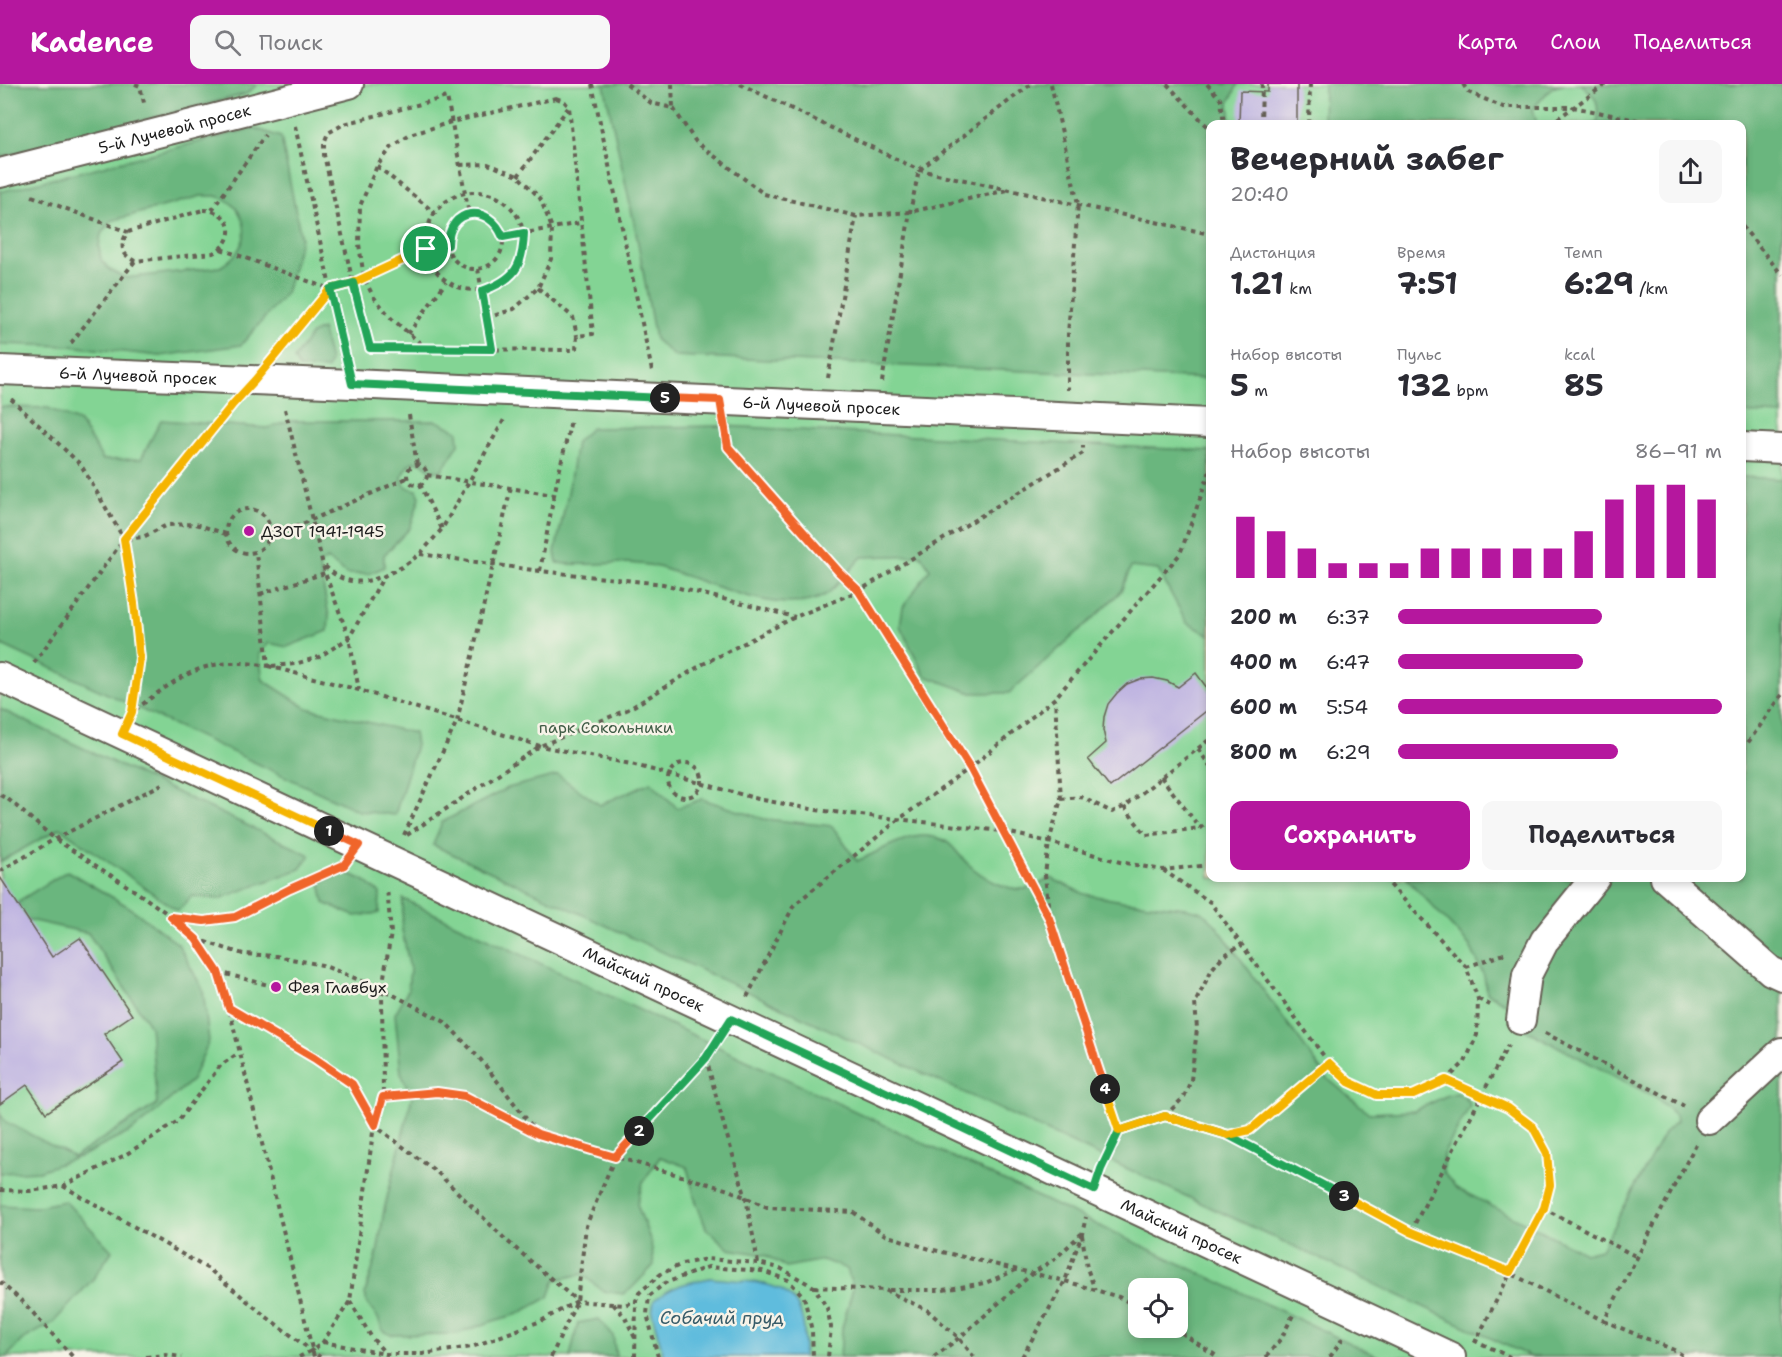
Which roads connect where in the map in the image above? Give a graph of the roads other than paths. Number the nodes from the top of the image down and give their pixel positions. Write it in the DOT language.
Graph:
graph roads {
  1 [pos="349,84"];
  2 [pos="0,173"];
  3 [pos="4,383"];
  4 [pos="1206,423"];
  5 [pos="1746,447"];
  6 [pos="1782,449"];
  7 [pos="9,681"];
  8 [pos="1592,882"];
  9 [pos="1670,882"];
  10 [pos="1782,976"];
  11 [pos="1521,1020"];
  12 [pos="1782,1052"];
  13 [pos="1709,1120"];
  14 [pos="1451,1357"];
  1 -- 2 [label="street, 5-й Лучевой просек"];
  3 -- 4 [label="street, 6-й Лучевой просек"];
  5 -- 6 [label="street"];
  7 -- 14 [label="street, Майский просек"];
  8 -- 11 [label="street"];
  9 -- 10 [label="street"];
  12 -- 13 [label="street"];
}
